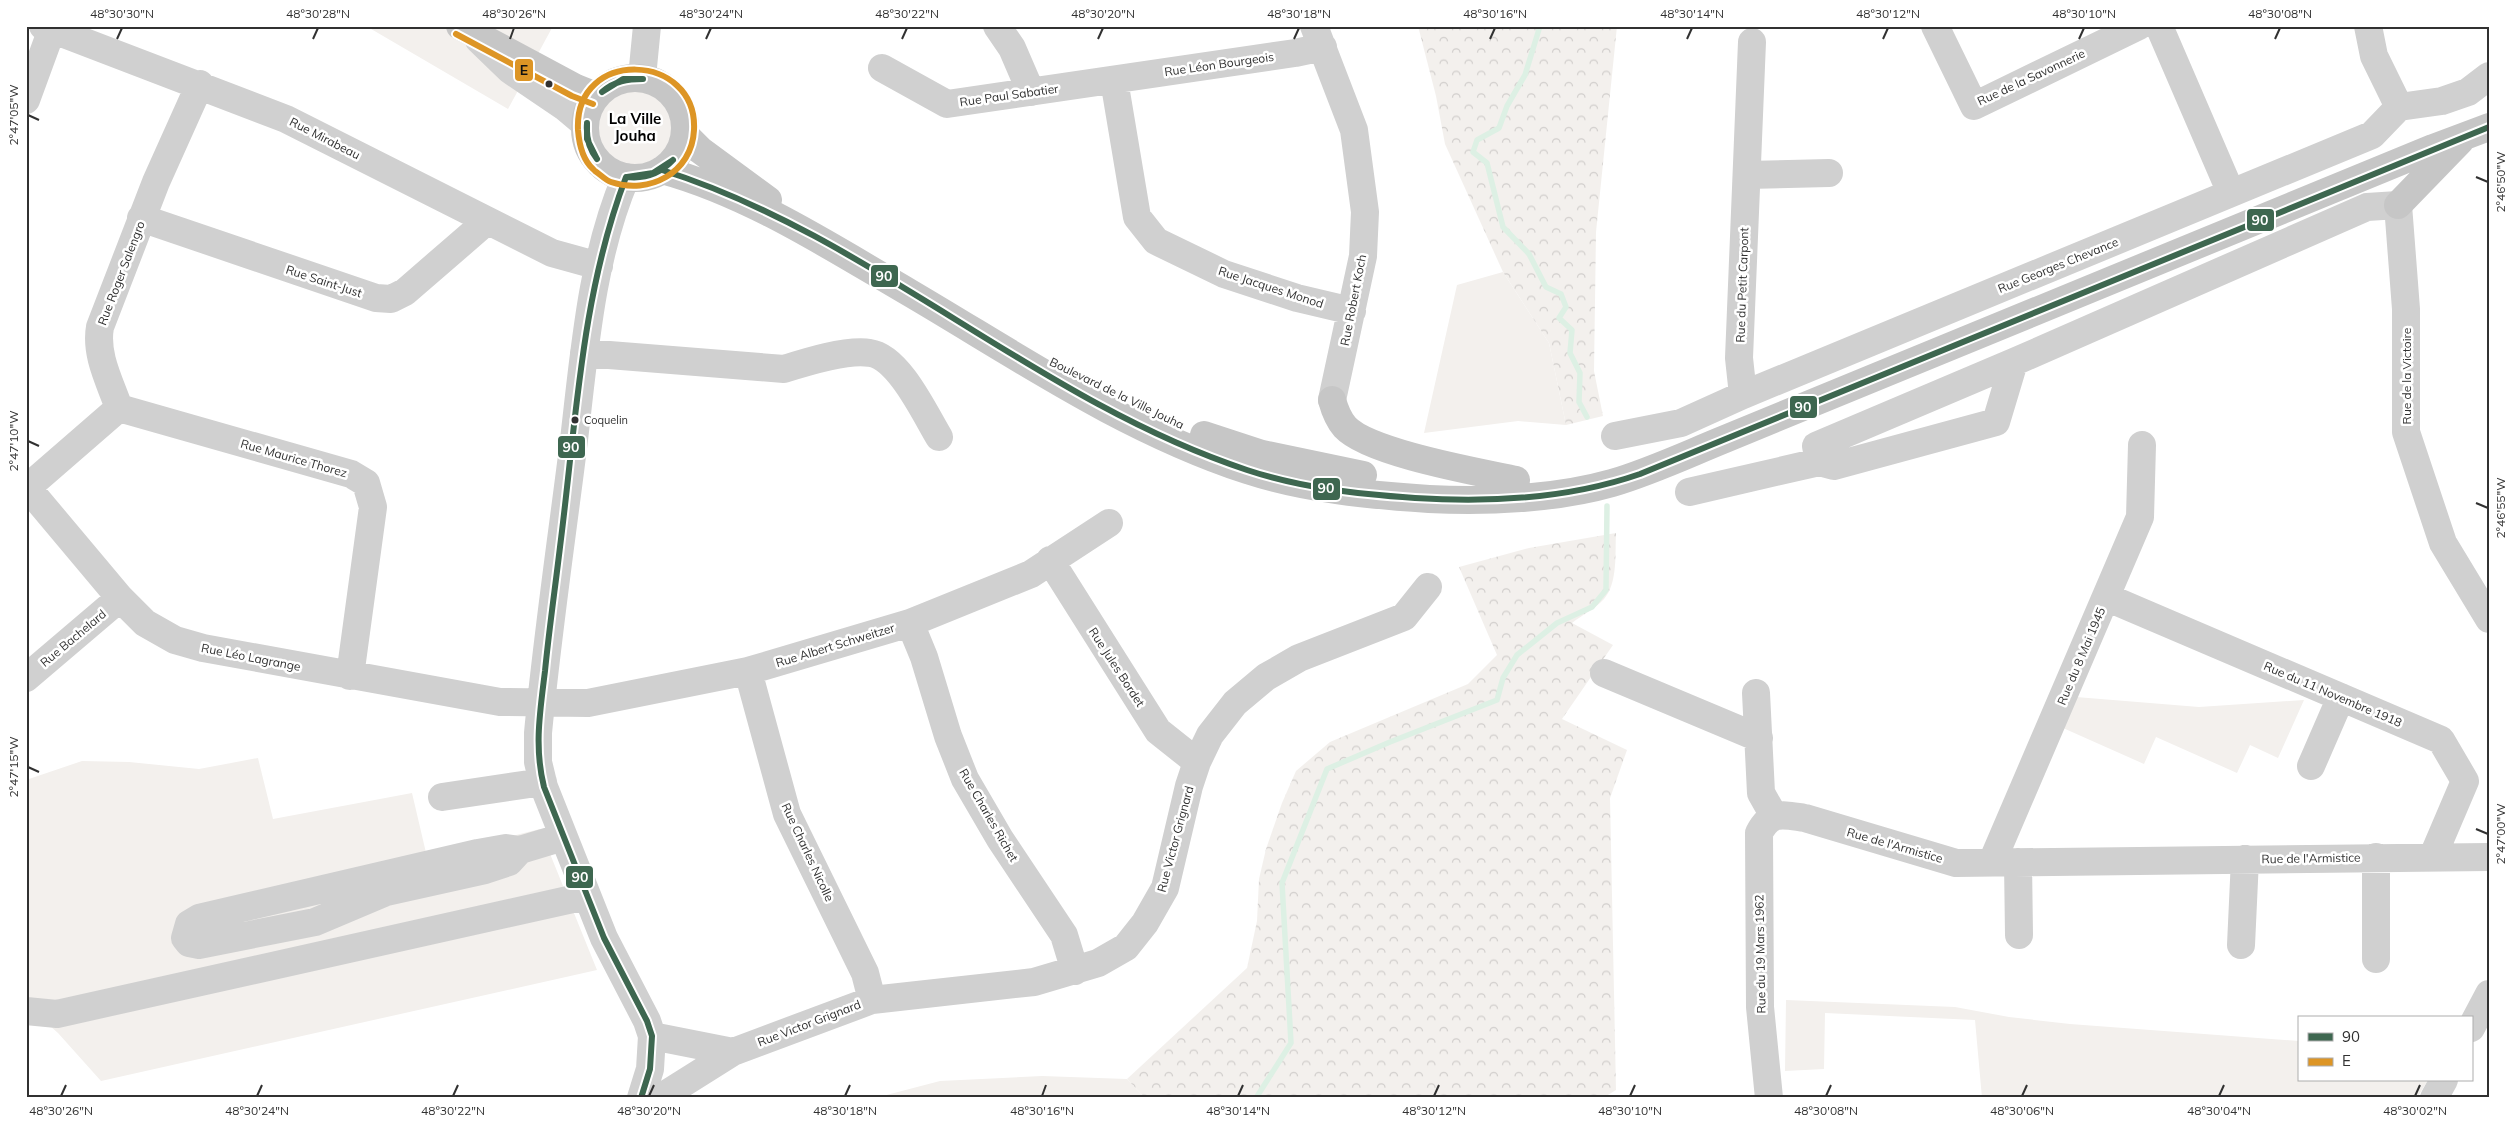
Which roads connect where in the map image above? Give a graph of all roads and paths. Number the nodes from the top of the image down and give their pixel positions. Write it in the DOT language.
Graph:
graph roads {
  1 [pos="647,26"];
  2 [pos="997,26"];
  3 [pos="1935,26"];
  4 [pos="2139,26"];
  5 [pos="2159,26"];
  6 [pos="2368,26"];
  7 [pos="47,28"];
  8 [pos="466,29"];
  9 [pos="1318,37"];
  10 [pos="1752,42"];
  11 [pos="882,68"];
  12 [pos="2489,76"];
  13 [pos="644,78"];
  14 [pos="1114,80"];
  15 [pos="200,84"];
  16 [pos="1031,92"];
  17 [pos="596,96"];
  18 [pos="26,100"];
  19 [pos="2399,107"];
  20 [pos="585,124"];
  21 [pos="2478,131"];
  22 [pos="685,135"];
  23 [pos="662,170"];
  24 [pos="1829,172"];
  25 [pos="1746,175"];
  26 [pos="626,177"];
  27 [pos="2231,193"];
  28 [pos="2398,205"];
  29 [pos="142,218"];
  30 [pos="486,221"];
  31 [pos="599,266"];
  32 [pos="1352,311"];
  33 [pos="584,353"];
  34 [pos="2014,362"];
  35 [pos="1743,395"];
  36 [pos="1332,400"];
  37 [pos="119,408"];
  38 [pos="1615,436"];
  39 [pos="939,437"];
  40 [pos="2142,445"];
  41 [pos="1819,462"];
  42 [pos="1610,474"];
  43 [pos="1516,480"];
  44 [pos="27,487"];
  45 [pos="1689,492"];
  46 [pos="1109,523"];
  47 [pos="1050,560"];
  48 [pos="1428,587"];
  49 [pos="2106,597"];
  50 [pos="120,598"];
  51 [pos="2489,619"];
  52 [pos="910,623"];
  53 [pos="748,672"];
  54 [pos="1604,673"];
  55 [pos="350,676"];
  56 [pos="26,678"];
  57 [pos="1756,693"];
  58 [pos="2341,697"];
  59 [pos="541,701"];
  60 [pos="1759,738"];
  61 [pos="1197,762"];
  62 [pos="2311,766"];
  63 [pos="543,782"];
  64 [pos="442,797"];
  65 [pos="1774,816"];
  66 [pos="563,837"];
  67 [pos="520,850"];
  68 [pos="2432,856"];
  69 [pos="2376,857"];
  70 [pos="2489,857"];
  71 [pos="2245,859"];
  72 [pos="2005,862"];
  73 [pos="586,896"];
  74 [pos="2019,935"];
  75 [pos="2241,945"];
  76 [pos="2376,959"];
  77 [pos="1075,971"];
  78 [pos="2489,994"];
  79 [pos="872,1000"];
  80 [pos="26,1011"];
  81 [pos="2472,1026"];
  82 [pos="652,1036"];
  83 [pos="734,1052"];
  84 [pos="2443,1082"];
  85 [pos="643,1096"];
  86 [pos="1769,1098"];
  87 [pos="2434,1098"];
  1 -- 13 [label="street"];
  2 -- 16 [label="street"];
  3 -- 4 [label="street, Rue de la Savonnerie"];
  5 -- 27 [label="street"];
  6 -- 19 [label="street"];
  7 -- 15 [label="street, Rue Mirabeau"];
  7 -- 18 [label="street"];
  8 -- 17 [label="main road"];
  8 -- 20 [label="street"];
  9 -- 14 [label="street, Rue Léon Bourgeois"];
  9 -- 32 [label="street, Rue Robert Koch"];
  10 -- 25 [label="street, Rue du Petit Carpont"];
  11 -- 16 [label="street, Rue Paul Sabatier"];
  12 -- 19 [label="street"];
  13 -- 17 [label="main road"];
  13 -- 22 [label="main road"];
  14 -- 16 [label="street, Rue Paul Sabatier"];
  14 -- 32 [label="street, Rue Jacques Monod"];
  15 -- 29 [label="street, Rue Roger Salengro"];
  15 -- 30 [label="street, Rue Mirabeau"];
  17 -- 20 [label="main road"];
  19 -- 27 [label="street, Rue Georges Chevance"];
  20 -- 26 [label="main road"];
  21 -- 28 [label="main road"];
  21 -- 42 [label="main road"];
  22 -- 23 [label="main road"];
  22 -- 43 [label="main road, Boulevard de la Ville Jouha"];
  23 -- 26 [label="main road"];
  23 -- 42 [label="main road, Boulevard de la Ville Jouha"];
  24 -- 25 [label="street"];
  25 -- 35 [label="street, Rue du Petit Carpont"];
  26 -- 31 [label="street"];
  27 -- 35 [label="street, Rue Georges Chevance"];
  28 -- 34 [label="street"];
  28 -- 51 [label="street, Rue de la Victoire"];
  29 -- 30 [label="street, Rue Saint-Just"];
  29 -- 37 [label="street, Rue Roger Salengro"];
  30 -- 31 [label="street, Rue Mirabeau"];
  31 -- 33 [label="street"];
  32 -- 36 [label="street, Rue Robert Koch"];
  33 -- 39 [label="street"];
  33 -- 59 [label="street"];
  34 -- 41 [label="street"];
  34 -- 41 [label="street"];
  35 -- 38 [label="street, Rue Georges Chevance"];
  36 -- 43 [label="main road"];
  37 -- 44 [label="street"];
  37 -- 55 [label="street, Rue Maurice Thorez"];
  40 -- 49 [label="street, Rue du 8 Mai 1945"];
  41 -- 45 [label="street"];
  42 -- 43 [label="main road, Boulevard de la Ville Jouha"];
  44 -- 50 [label="street, Rue Léo Lagrange"];
  46 -- 47 [label="street, Rue Albert Schweitzer"];
  47 -- 52 [label="street, Rue Albert Schweitzer"];
  47 -- 61 [label="street, Rue Jules Bordet"];
  48 -- 61 [label="street, Rue Victor Grignard"];
  49 -- 58 [label="street, Rue du 11 Novembre 1918"];
  49 -- 72 [label="street, Rue du 8 Mai 1945"];
  50 -- 55 [label="street, Rue Léo Lagrange"];
  50 -- 56 [label="street, Rue Bachelard"];
  52 -- 53 [label="street, Rue Albert Schweitzer"];
  52 -- 77 [label="street, Rue Charles Richet"];
  53 -- 59 [label="street, Rue Albert Schweitzer"];
  53 -- 79 [label="street, Rue Charles Nicolle"];
  54 -- 60 [label="street"];
  55 -- 59 [label="street, Rue Léo Lagrange"];
  57 -- 60 [label="street"];
  58 -- 62 [label="street"];
  58 -- 68 [label="street, Rue du 11 Novembre 1918"];
  59 -- 63 [label="street"];
  60 -- 65 [label="street"];
  61 -- 77 [label="street, Rue Victor Grignard"];
  63 -- 64 [label="street"];
  63 -- 66 [label="street"];
  65 -- 72 [label="street, Rue de l'Armistice"];
  65 -- 86 [label="street, Rue du 19 Mars 1962"];
  66 -- 67 [label="street"];
  66 -- 73 [label="street"];
  67 -- 67 [label="street"];
  68 -- 69 [label="street, Rue de l'Armistice"];
  68 -- 70 [label="street, Rue de l'Armistice"];
  69 -- 71 [label="street, Rue de l'Armistice"];
  69 -- 76 [label="street, Rue de l'Armistice"];
  71 -- 72 [label="street, Rue de l'Armistice"];
  71 -- 75 [label="street, Rue de l'Armistice"];
  72 -- 74 [label="street"];
  73 -- 80 [label="street"];
  73 -- 82 [label="street"];
  77 -- 79 [label="street, Rue Victor Grignard"];
  78 -- 81 [label="street"];
  79 -- 83 [label="street, Rue Victor Grignard"];
  82 -- 83 [label="street"];
  82 -- 85 [label="street"];
  83 -- 85 [label="street, Rue Victor Grignard"];
  84 -- 87 [label="street"];
}
